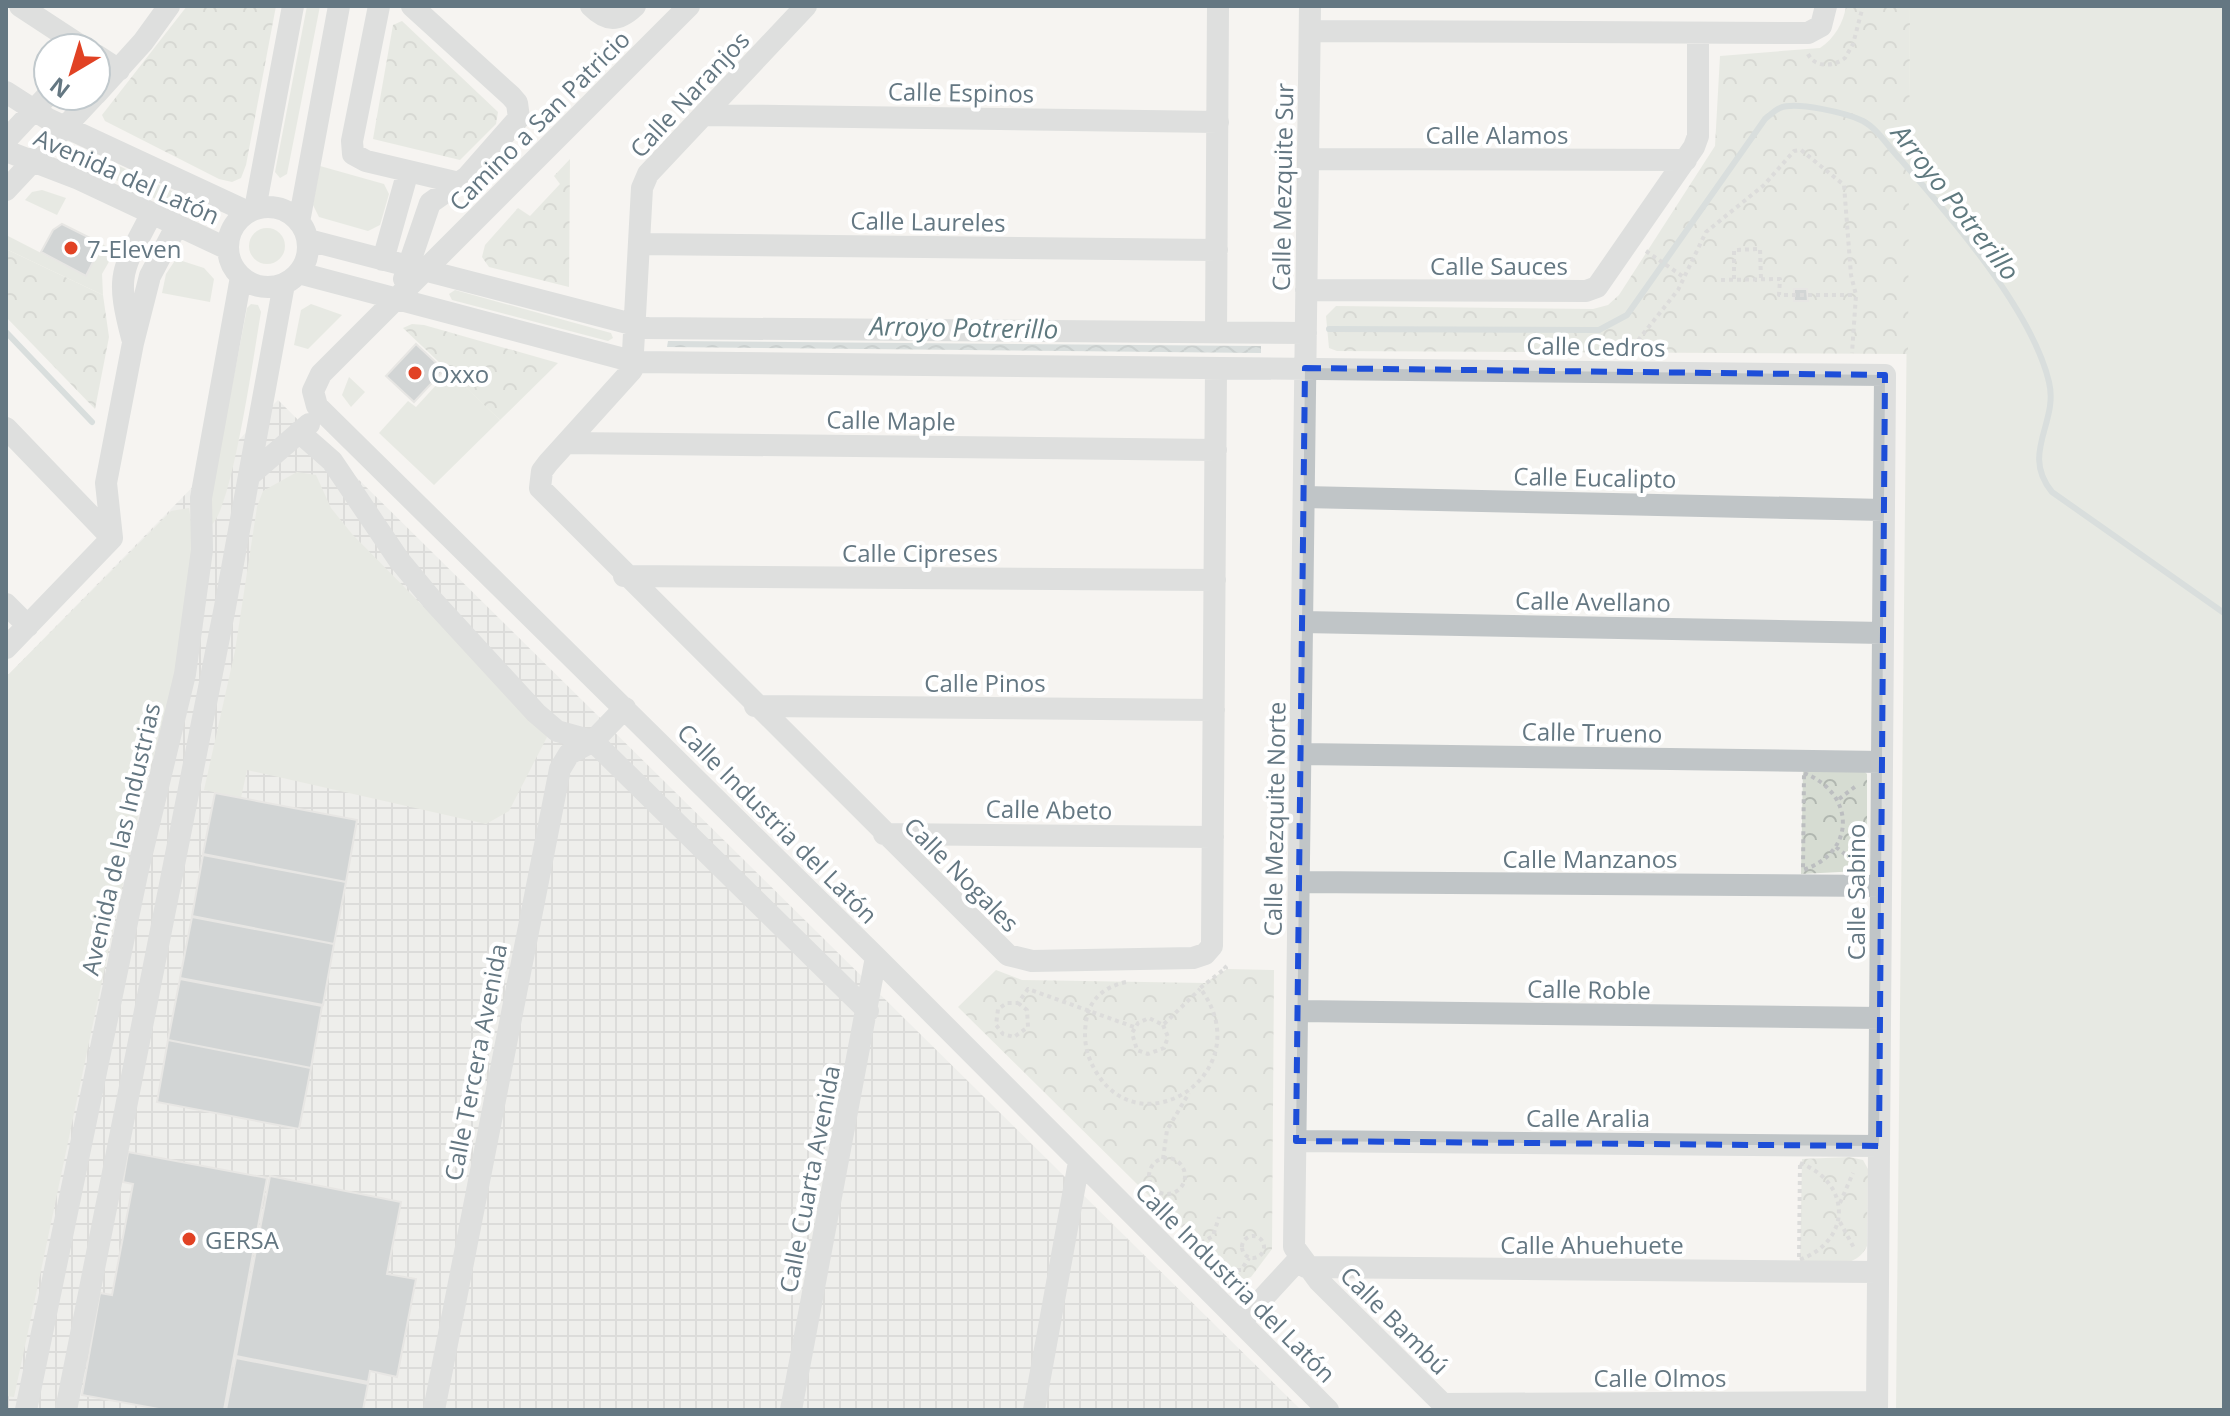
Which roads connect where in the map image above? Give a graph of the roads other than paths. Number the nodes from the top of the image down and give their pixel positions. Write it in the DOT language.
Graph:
graph roads {
  1 [pos="20,6"];
  2 [pos="169,6"];
  3 [pos="293,6"];
  4 [pos="339,6"];
  5 [pos="379,6"];
  6 [pos="412,6"];
  7 [pos="591,6"];
  8 [pos="635,6"];
  9 [pos="689,6"];
  10 [pos="806,6"];
  11 [pos="1218,6"];
  12 [pos="1310,6"];
  13 [pos="1824,16"];
  14 [pos="1310,31"];
  15 [pos="60,32"];
  16 [pos="1698,33"];
  17 [pos="112,65"];
  18 [pos="119,70"];
  19 [pos="112,77"];
  20 [pos="6,92"];
  21 [pos="32,99"];
  22 [pos="32,112"];
  23 [pos="51,112"];
  24 [pos="79,112"];
  25 [pos="704,115"];
  26 [pos="1218,122"];
  27 [pos="65,127"];
  28 [pos="6,140"];
  29 [pos="6,151"];
  30 [pos="1308,159"];
  31 [pos="1686,160"];
  32 [pos="31,162"];
  33 [pos="408,171"];
  34 [pos="459,183"];
  35 [pos="6,190"];
  36 [pos="251,211"];
  37 [pos="152,213"];
  38 [pos="177,225"];
  39 [pos="303,231"];
  40 [pos="639,244"];
  41 [pos="228,249"];
  42 [pos="1217,250"];
  43 [pos="383,260"];
  44 [pos="418,269"];
  45 [pos="241,277"];
  46 [pos="291,279"];
  47 [pos="1306,290"];
  48 [pos="398,299"];
  49 [pos="636,326"];
  50 [pos="1216,332"];
  51 [pos="1306,333"];
  52 [pos="133,343"];
  53 [pos="635,362"];
  54 [pos="1216,368"];
  55 [pos="1305,368"];
  56 [pos="1885,375"];
  57 [pos="322,413"];
  58 [pos="6,428"];
  59 [pos="299,432"];
  60 [pos="567,443"];
  61 [pos="1216,450"];
  62 [pos="249,476"];
  63 [pos="1304,497"];
  64 [pos="1884,510"];
  65 [pos="112,538"];
  66 [pos="624,576"];
  67 [pos="1215,580"];
  68 [pos="197,602"];
  69 [pos="6,604"];
  70 [pos="225,607"];
  71 [pos="1302,622"];
  72 [pos="28,626"];
  73 [pos="1883,633"];
  74 [pos="6,648"];
  75 [pos="755,706"];
  76 [pos="625,708"];
  77 [pos="1214,710"];
  78 [pos="593,741"];
  79 [pos="1301,754"];
  80 [pos="1882,762"];
  81 [pos="884,834"];
  82 [pos="1213,837"];
  83 [pos="1299,882"];
  84 [pos="1881,886"];
  85 [pos="876,957"];
  86 [pos="868,1011"];
  87 [pos="1298,1011"];
  88 [pos="1880,1018"];
  89 [pos="1296,1141"];
  90 [pos="1879,1146"];
  91 [pos="1079,1162"];
  92 [pos="75,1163"];
  93 [pos="112,1169"];
  94 [pos="1303,1263"];
  95 [pos="1878,1272"];
  96 [pos="1241,1322"];
  97 [pos="1877,1406"];
  98 [pos="1446,1407"];
  99 [pos="24,1408"];
  100 [pos="66,1410"];
  101 [pos="434,1410"];
  102 [pos="791,1410"];
  103 [pos="1034,1410"];
  104 [pos="1328,1410"];
  1 -- 15 [label="street"];
  2 -- 18 [label="street"];
  3 -- 36 [label="street"];
  4 -- 39 [label="street"];
  5 -- 33 [label="street"];
  6 -- 34 [label="street"];
  7 -- 8 [label="street"];
  9 -- 44 [label="street, Camino a San Patricio"];
  10 -- 25 [label="street, Calle Naranjos"];
  11 -- 26 [label="street"];
  12 -- 14 [label="street, Calle Mezquite Sur"];
  13 -- 16 [label="street"];
  14 -- 16 [label="street"];
  14 -- 30 [label="street, Calle Mezquite Sur"];
  16 -- 31 [label="street, Calle Sauces"];
  17 -- 18 [label="street"];
  18 -- 19 [label="street"];
  20 -- 21 [label="street, Avenida del Latón"];
  22 -- 28 [label="street"];
  23 -- 27 [label="street, Avenida del Latón"];
  24 -- 27 [label="street"];
  25 -- 26 [label="street, Calle Espinos"];
  25 -- 40 [label="street, Calle Naranjos"];
  26 -- 42 [label="street"];
  27 -- 32 [label="street"];
  27 -- 36 [label="street, Avenida del Latón"];
  29 -- 32 [label="street, Avenida del Latón"];
  30 -- 31 [label="street, Calle Alamos"];
  30 -- 47 [label="street, Calle Mezquite Sur"];
  31 -- 47 [label="street, Calle Sauces"];
  32 -- 35 [label="street"];
  32 -- 37 [label="street, Avenida del Latón"];
  33 -- 34 [label="street"];
  33 -- 43 [label="street"];
  34 -- 44 [label="street"];
  36 -- 39 [label="street, Avenida del Latón"];
  36 -- 41 [label="street, Avenida del Latón"];
  37 -- 38 [label="street, Avenida del Latón"];
  37 -- 52 [label="street"];
  38 -- 41 [label="street, Avenida del Latón"];
  38 -- 52 [label="street"];
  39 -- 43 [label="street, Avenida del Latón"];
  39 -- 46 [label="street"];
  40 -- 42 [label="street, Calle Laureles"];
  40 -- 49 [label="street, Calle Naranjos"];
  41 -- 45 [label="street, Avenida del Latón"];
  42 -- 50 [label="street"];
  43 -- 44 [label="street, Avenida del Latón"];
  44 -- 48 [label="street"];
  44 -- 49 [label="street, Avenida del Latón"];
  45 -- 46 [label="street"];
  45 -- 68 [label="street, Avenida de las Industrias"];
  46 -- 48 [label="street, Calle Cedros"];
  46 -- 62 [label="street"];
  47 -- 51 [label="street, Calle Mezquite Sur"];
  48 -- 53 [label="street, Calle Cedros"];
  48 -- 57 [label="street"];
  49 -- 50 [label="street, Avenida del Latón"];
  49 -- 53 [label="street, Calle Naranjos"];
  50 -- 51 [label="street, Avenida del Latón"];
  51 -- 55 [label="street, Calle Mezquite Sur"];
  52 -- 65 [label="street"];
  53 -- 54 [label="street, Calle Cedros"];
  53 -- 60 [label="street, Calle Nogales"];
  54 -- 55 [label="street, Calle Cedros"];
  54 -- 61 [label="street"];
  55 -- 56 [label="street, Calle Cedros"];
  55 -- 63 [label="street, Calle Mezquite Norte"];
  56 -- 64 [label="street, Calle Sabino"];
  57 -- 59 [label="street"];
  57 -- 76 [label="street, Calle Industria del Latón"];
  58 -- 65 [label="street"];
  59 -- 62 [label="street"];
  59 -- 78 [label="street"];
  60 -- 61 [label="street, Calle Maple"];
  60 -- 66 [label="street, Calle Nogales"];
  61 -- 67 [label="street"];
  62 -- 70 [label="street"];
  63 -- 64 [label="street, Calle Eucalipto"];
  63 -- 71 [label="street, Calle Mezquite Norte"];
  64 -- 73 [label="street, Calle Sabino"];
  65 -- 72 [label="street"];
  66 -- 67 [label="street, Calle Cipreses"];
  66 -- 75 [label="street, Calle Nogales"];
  67 -- 77 [label="street"];
  68 -- 70 [label="street"];
  68 -- 92 [label="street, Avenida de las Industrias"];
  69 -- 72 [label="street"];
  70 -- 93 [label="street"];
  71 -- 73 [label="street, Calle Avellano"];
  71 -- 79 [label="street, Calle Mezquite Norte"];
  72 -- 74 [label="street"];
  73 -- 80 [label="street, Calle Sabino"];
  75 -- 77 [label="street, Calle Pinos"];
  75 -- 81 [label="street, Calle Nogales"];
  76 -- 78 [label="street, Calle Tercera Avenida"];
  76 -- 85 [label="street, Calle Industria del Latón"];
  77 -- 82 [label="street"];
  78 -- 86 [label="street"];
  78 -- 101 [label="street, Calle Tercera Avenida"];
  79 -- 80 [label="street, Calle Trueno"];
  79 -- 83 [label="street, Calle Mezquite Norte"];
  80 -- 84 [label="street, Calle Sabino"];
  81 -- 82 [label="street, Calle Abeto"];
  81 -- 82 [label="street, Calle Nogales"];
  83 -- 84 [label="street, Calle Manzanos"];
  83 -- 87 [label="street, Calle Mezquite Norte"];
  84 -- 88 [label="street, Calle Sabino"];
  85 -- 86 [label="street, Calle Cuarta Avenida"];
  85 -- 91 [label="street, Calle Industria del Latón"];
  86 -- 102 [label="street, Calle Cuarta Avenida"];
  87 -- 88 [label="street, Calle Roble"];
  87 -- 89 [label="street, Calle Mezquite Norte"];
  88 -- 90 [label="street, Calle Sabino"];
  89 -- 90 [label="street, Calle Aralia"];
  89 -- 94 [label="street, Calle Mezquite Norte"];
  90 -- 95 [label="street, Calle Sabino"];
  91 -- 96 [label="street, Calle Industria del Latón"];
  91 -- 103 [label="street"];
  92 -- 93 [label="street"];
  92 -- 99 [label="street, Avenida de las Industrias"];
  93 -- 100 [label="street"];
  94 -- 95 [label="street, Calle Ahuehuete"];
  94 -- 96 [label="street"];
  94 -- 98 [label="street, Calle Bambú"];
  95 -- 97 [label="street, Calle Sabino"];
  96 -- 104 [label="street, Calle Industria del Latón"];
  97 -- 98 [label="street, Calle Olmos"];
}
